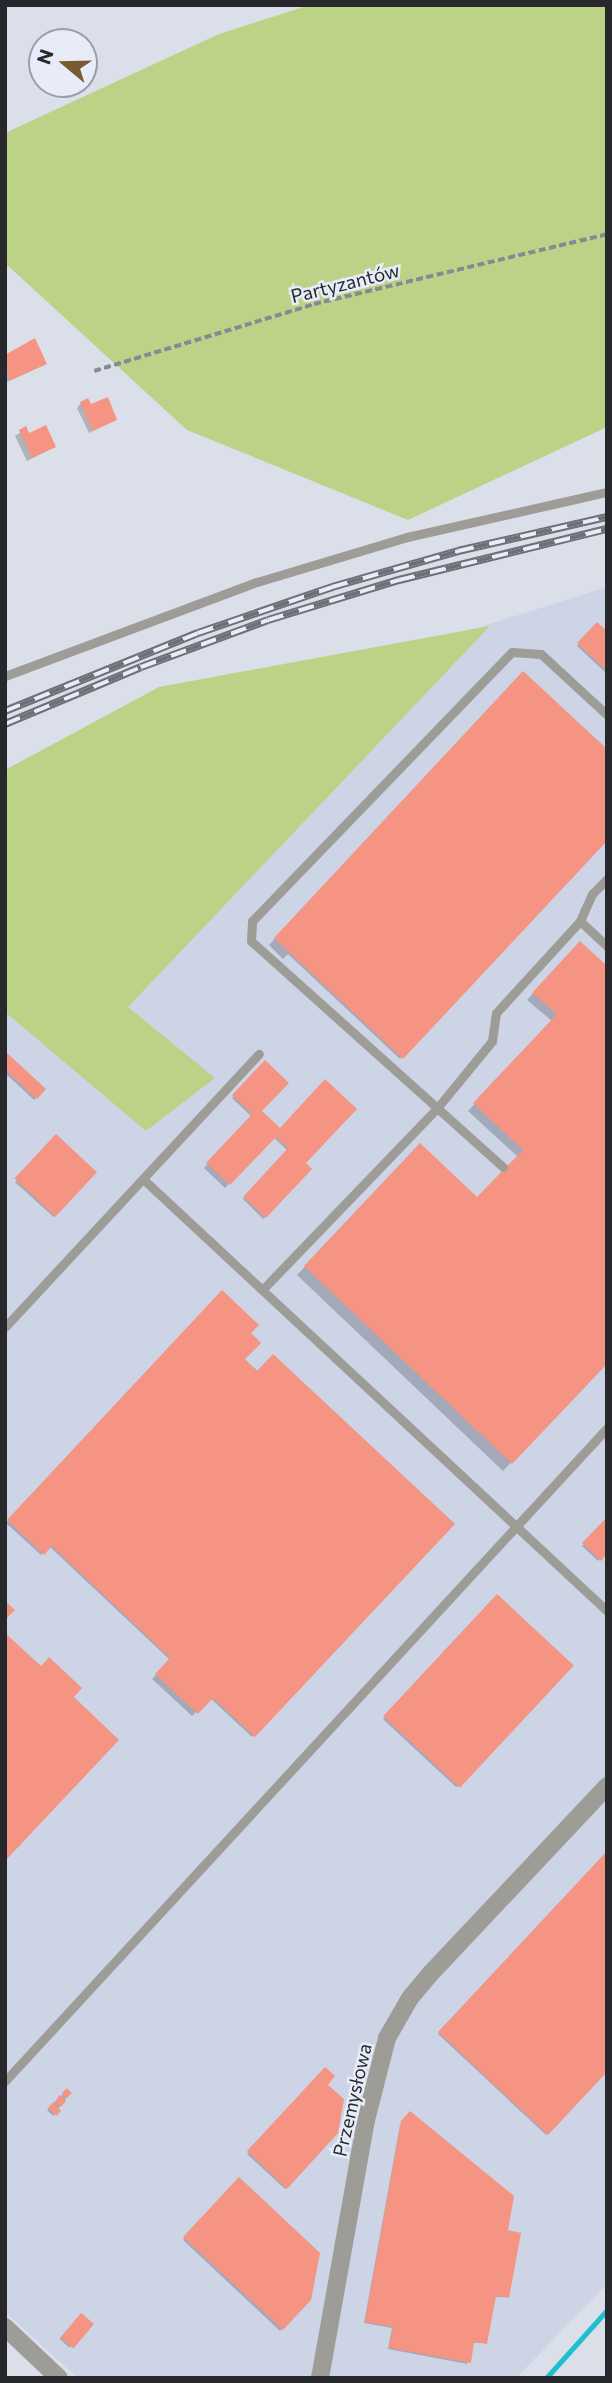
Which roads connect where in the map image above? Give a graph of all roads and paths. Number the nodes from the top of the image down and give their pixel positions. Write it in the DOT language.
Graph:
graph roads {
  1 [pos="607,234"];
  2 [pos="94,371"];
  3 [pos="607,492"];
  4 [pos="5,677"];
  5 [pos="607,715"];
  6 [pos="607,879"];
  7 [pos="580,921"];
  8 [pos="607,946"];
  9 [pos="260,1054"];
  10 [pos="439,1107"];
  11 [pos="503,1167"];
  12 [pos="143,1179"];
  13 [pos="264,1288"];
  14 [pos="5,1327"];
  15 [pos="607,1428"];
  16 [pos="516,1527"];
  17 [pos="607,1611"];
  18 [pos="607,1786"];
  19 [pos="5,2081"];
  20 [pos="5,2327"];
  21 [pos="59,2378"];
  22 [pos="320,2378"];
  1 -- 2 [label="path, Partyzantów"];
  3 -- 4 [label="lane"];
  5 -- 10 [label="lane"];
  6 -- 7 [label="lane"];
  7 -- 8 [label="lane"];
  7 -- 10 [label="lane"];
  9 -- 12 [label="lane"];
  10 -- 11 [label="lane"];
  10 -- 13 [label="lane"];
  12 -- 13 [label="lane"];
  12 -- 14 [label="lane"];
  13 -- 16 [label="lane"];
  15 -- 16 [label="lane"];
  16 -- 17 [label="lane"];
  16 -- 19 [label="lane"];
  18 -- 22 [label="street, Przemysłowa"];
  20 -- 21 [label="street"];
}
